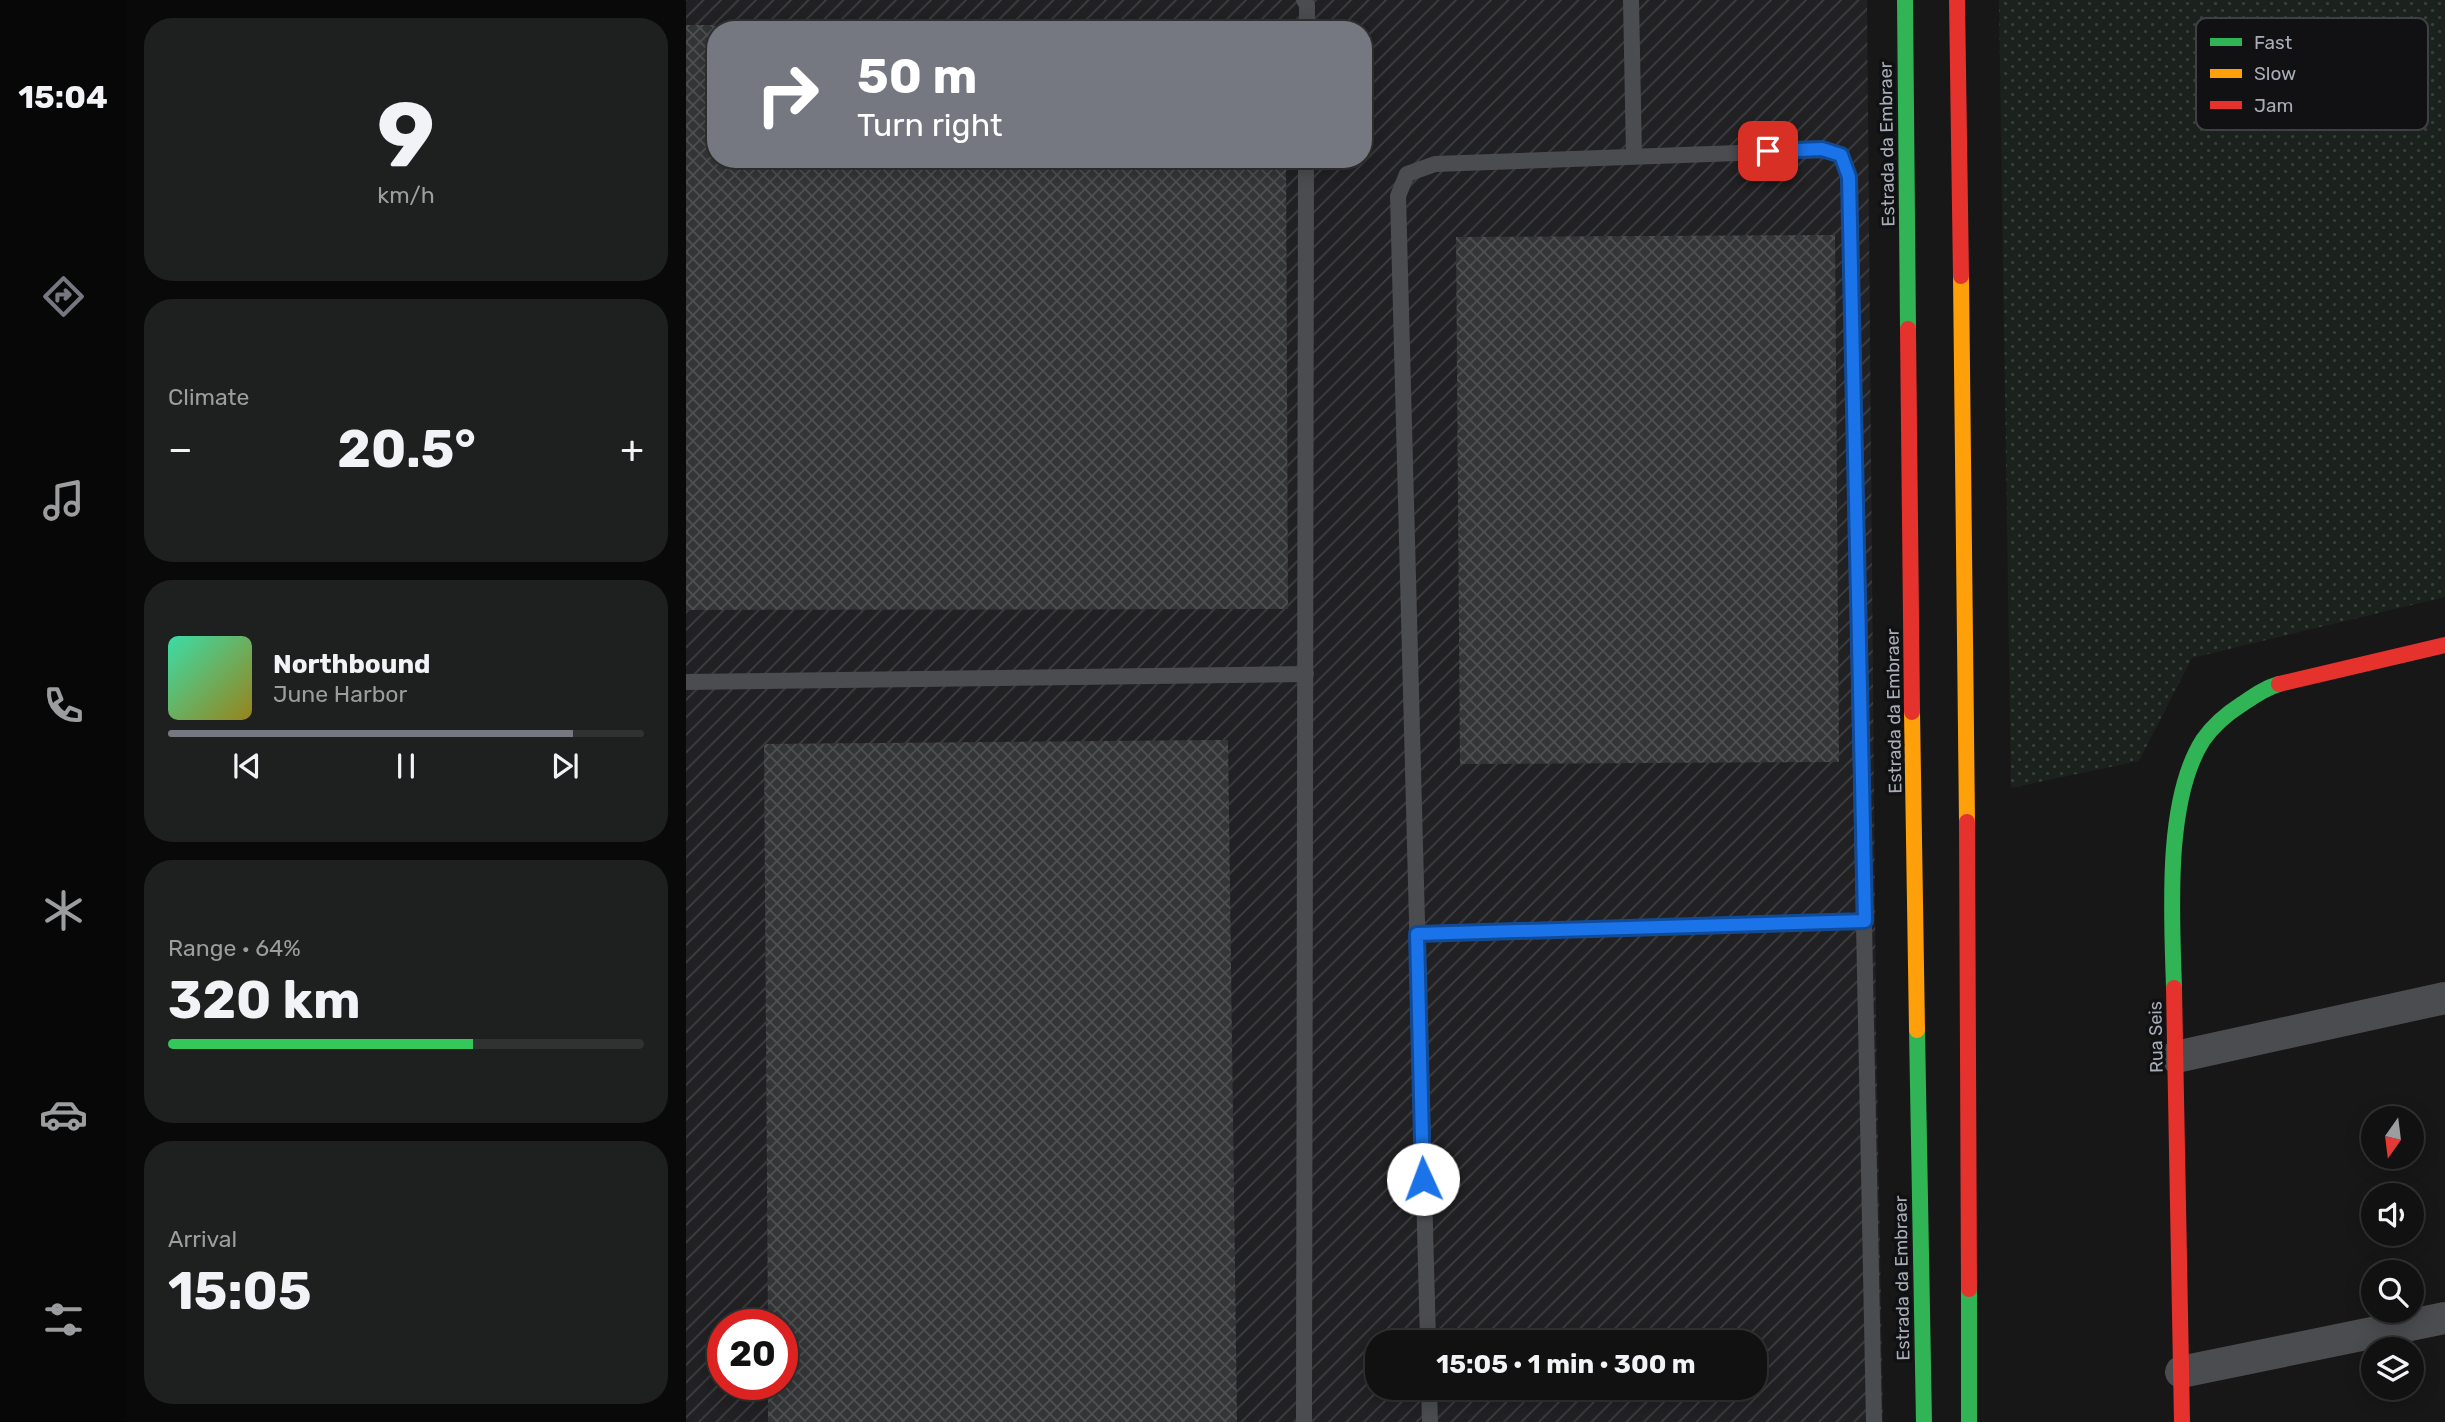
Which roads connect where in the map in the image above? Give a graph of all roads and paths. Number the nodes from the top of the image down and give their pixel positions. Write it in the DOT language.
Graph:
graph roads {
  1 [pos="1304,0"];
  2 [pos="1631,0"];
  3 [pos="1905,0"];
  4 [pos="1958,0"];
  5 [pos="1307,21"];
  6 [pos="1634,156"];
  7 [pos="1306,168"];
  8 [pos="2445,645"];
  9 [pos="1306,674"];
  10 [pos="686,682"];
  11 [pos="1865,921"];
  12 [pos="1417,934"];
  13 [pos="2445,998"];
  14 [pos="2176,1057"];
  15 [pos="2445,1318"];
  16 [pos="1428,1330"];
  17 [pos="2181,1372"];
  18 [pos="1429,1400"];
  19 [pos="1304,1422"];
  20 [pos="1430,1422"];
  21 [pos="1874,1422"];
  22 [pos="1924,1422"];
  23 [pos="1969,1422"];
  24 [pos="2182,1422"];
  1 -- 5 [label="lane"];
  2 -- 6 [label="lane"];
  3 -- 22 [label="street, Estrada da Embraer"];
  4 -- 23 [label="street"];
  6 -- 11 [label="lane"];
  6 -- 12 [label="lane"];
  7 -- 9 [label="lane"];
  8 -- 14 [label="street, Rua Seis"];
  9 -- 10 [label="lane"];
  9 -- 19 [label="lane"];
  11 -- 12 [label="lane"];
  11 -- 21 [label="lane"];
  12 -- 16 [label="lane"];
  13 -- 14 [label="street"];
  14 -- 17 [label="street, Rua Seis"];
  15 -- 17 [label="street"];
  17 -- 24 [label="street, Rua Seis"];
  18 -- 20 [label="lane"];
}
